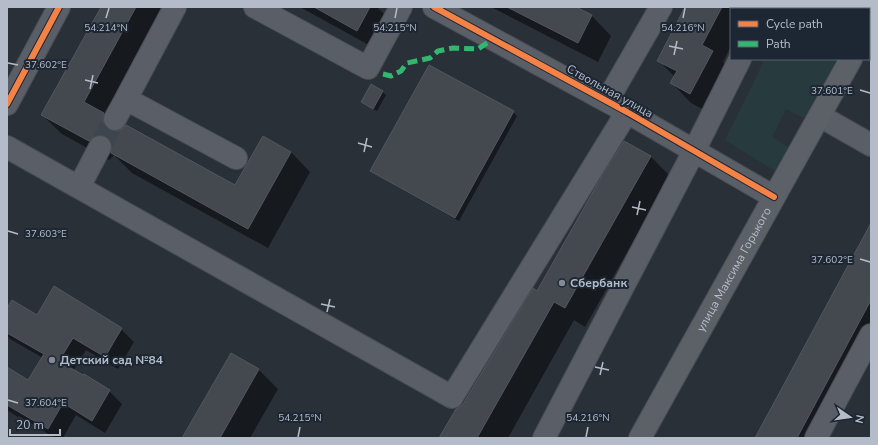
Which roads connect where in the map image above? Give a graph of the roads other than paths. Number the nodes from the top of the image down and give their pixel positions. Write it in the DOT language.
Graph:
graph roads {
  1 [pos="59,7"];
  2 [pos="175,7"];
  3 [pos="255,7"];
  4 [pos="401,7"];
  5 [pos="434,7"];
  6 [pos="661,7"];
  7 [pos="740,60"];
  8 [pos="850,60"];
  9 [pos="126,99"];
  10 [pos="607,101"];
  11 [pos="7,104"];
  12 [pos="627,112"];
  13 [pos="820,116"];
  14 [pos="115,119"];
  15 [pos="871,145"];
  16 [pos="7,147"];
  17 [pos="100,147"];
  18 [pos="694,151"];
  19 [pos="236,158"];
  20 [pos="79,187"];
  21 [pos="774,197"];
  22 [pos="871,335"];
  23 [pos="544,438"];
  24 [pos="640,438"];
  25 [pos="816,438"];
  1 -- 11 [label="street"];
  2 -- 9 [label="street"];
  3 -- 4 [label="street"];
  5 -- 10 [label="street, Ствольная улица"];
  6 -- 10 [label="street"];
  7 -- 18 [label="street"];
  8 -- 13 [label="main road, улица Максима Горького"];
  9 -- 14 [label="street"];
  9 -- 19 [label="street"];
  10 -- 12 [label="street, Ствольная улица"];
  12 -- 18 [label="street, Ствольная улица"];
  12 -- 20 [label="street"];
  13 -- 15 [label="street"];
  13 -- 21 [label="main road, улица Максима Горького"];
  16 -- 20 [label="street"];
  17 -- 20 [label="street"];
  18 -- 21 [label="street, Ствольная улица"];
  18 -- 23 [label="street"];
  21 -- 24 [label="main road, улица Максима Горького"];
  22 -- 25 [label="street"];
}
